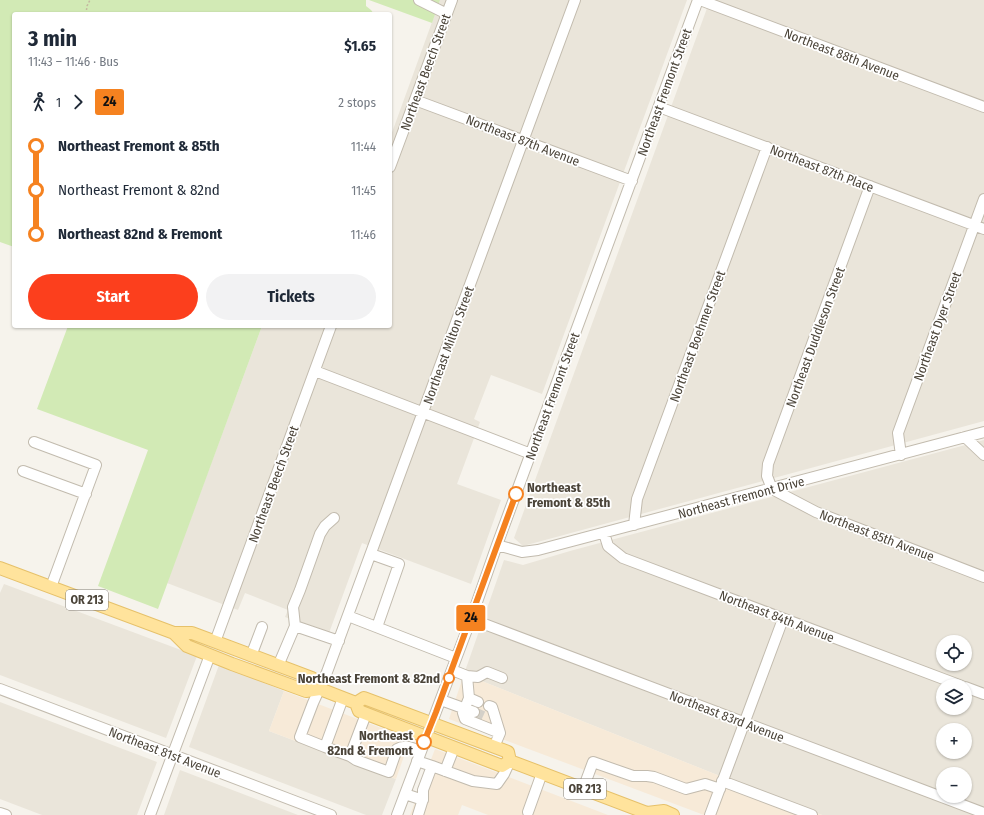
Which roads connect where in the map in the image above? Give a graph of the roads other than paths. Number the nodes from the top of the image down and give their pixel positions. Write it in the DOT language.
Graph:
graph roads {
  1 [pos="419,0"];
  2 [pos="452,0"];
  3 [pos="575,0"];
  4 [pos="699,0"];
  5 [pos="447,14"];
  6 [pos="415,100"];
  7 [pos="659,107"];
  8 [pos="984,108"];
  9 [pos="523,140"];
  10 [pos="767,147"];
  11 [pos="392,162"];
  12 [pos="632,181"];
  13 [pos="870,186"];
  14 [pos="984,198"];
  15 [pos="974,225"];
  16 [pos="984,229"];
  17 [pos="330,328"];
  18 [pos="315,370"];
  19 [pos="423,411"];
  20 [pos="984,432"];
  21 [pos="965,438"];
  22 [pos="34,442"];
  23 [pos="531,454"];
  24 [pos="901,454"];
  25 [pos="984,455"];
  26 [pos="23,471"];
  27 [pos="772,489"];
  28 [pos="86,494"];
  29 [pos="334,518"];
  30 [pos="634,526"];
  31 [pos="604,533"];
  32 [pos="497,545"];
  33 [pos="371,554"];
  34 [pos="0,568"];
  35 [pos="984,576"];
  36 [pos="51,587"];
  37 [pos="348,616"];
  38 [pos="783,619"];
  39 [pos="471,620"];
  40 [pos="262,626"];
  41 [pos="295,626"];
  42 [pos="377,627"];
  43 [pos="174,633"];
  44 [pos="339,641"];
  45 [pos="215,642"];
  46 [pos="210,655"];
  47 [pos="252,656"];
  48 [pos="456,658"];
  49 [pos="278,666"];
  50 [pos="452,670"];
  51 [pos="467,676"];
  52 [pos="502,678"];
  53 [pos="943,679"];
  54 [pos="320,688"];
  55 [pos="0,689"];
  56 [pos="972,690"];
  57 [pos="984,694"];
  58 [pos="343,698"];
  59 [pos="441,700"];
  60 [pos="356,703"];
  61 [pos="489,706"];
  62 [pos="469,711"];
  63 [pos="366,714"];
  64 [pos="485,717"];
  65 [pos="496,721"];
  66 [pos="744,722"];
  67 [pos="432,723"];
  68 [pos="500,733"];
  69 [pos="426,737"];
  70 [pos="325,747"];
  71 [pos="494,747"];
  72 [pos="454,748"];
  73 [pos="173,755"];
  74 [pos="350,756"];
  75 [pos="419,756"];
  76 [pos="510,761"];
  77 [pos="432,766"];
  78 [pos="445,771"];
  79 [pos="542,773"];
  80 [pos="721,785"];
  81 [pos="583,788"];
  82 [pos="405,794"];
  83 [pos="423,800"];
  84 [pos="528,812"];
  85 [pos="0,813"];
  86 [pos="984,813"];
  87 [pos="645,814"];
  88 [pos="6,815"];
  89 [pos="150,815"];
  90 [pos="331,815"];
  91 [pos="397,815"];
  92 [pos="418,815"];
  93 [pos="673,815"];
  94 [pos="710,815"];
  95 [pos="812,815"];
  1 -- 5 [label="street"];
  2 -- 5 [label="street, Northeast Beech Street"];
  3 -- 9 [label="street, Northeast Milton Street"];
  4 -- 7 [label="street, Northeast Fremont Street"];
  4 -- 8 [label="street, Northeast 88th Avenue"];
  5 -- 6 [label="street, Northeast Beech Street"];
  6 -- 9 [label="street, Northeast 87th Avenue"];
  6 -- 11 [label="street, Northeast Beech Street"];
  7 -- 10 [label="street, Northeast 87th Place"];
  7 -- 12 [label="street, Northeast Fremont Street"];
  9 -- 12 [label="street, Northeast 87th Avenue"];
  9 -- 19 [label="street, Northeast Milton Street"];
  10 -- 13 [label="street, Northeast 87th Place"];
  10 -- 30 [label="street, Northeast Boehmer Street"];
  12 -- 23 [label="street, Northeast Fremont Street"];
  13 -- 15 [label="street, Northeast 87th Place"];
  13 -- 27 [label="street, Northeast Duddleson Street"];
  14 -- 15 [label="street, Northeast Dyer Street"];
  15 -- 16 [label="street, Northeast 87th Place"];
  15 -- 24 [label="street, Northeast Dyer Street"];
  17 -- 18 [label="street, Northeast Beech Street"];
  18 -- 19 [label="street"];
  18 -- 45 [label="street, Northeast Beech Street"];
  19 -- 23 [label="street"];
  19 -- 33 [label="street, Northeast Milton Street"];
  20 -- 21 [label="street, Northeast Fremont Drive"];
  21 -- 24 [label="street, Northeast Fremont Drive"];
  21 -- 25 [label="street"];
  22 -- 28 [label="street"];
  23 -- 32 [label="street, Northeast Fremont Street"];
  24 -- 27 [label="street, Northeast Fremont Drive"];
  26 -- 28 [label="street"];
  27 -- 30 [label="street, Northeast Fremont Drive"];
  27 -- 35 [label="street, Northeast 85th Avenue"];
  28 -- 36 [label="street"];
  29 -- 41 [label="street"];
  30 -- 31 [label="street, Northeast Fremont Drive"];
  31 -- 32 [label="street, Northeast Fremont Drive"];
  31 -- 38 [label="street, Northeast 84th Avenue"];
  32 -- 39 [label="street, Northeast Fremont Street"];
  33 -- 37 [label="street, Northeast Milton Street"];
  33 -- 42 [label="street"];
  34 -- 36 [label="main road, OR 213"];
  36 -- 43 [label="main road, OR 213"];
  37 -- 42 [label="street"];
  37 -- 44 [label="street, Northeast Milton Street"];
  38 -- 53 [label="street, Northeast 84th Avenue"];
  38 -- 66 [label="street"];
  39 -- 48 [label="street, Northeast Fremont Street"];
  39 -- 66 [label="street, Northeast 83rd Avenue"];
  40 -- 47 [label="street"];
  41 -- 44 [label="street"];
  41 -- 49 [label="street"];
  42 -- 48 [label="street"];
  43 -- 45 [label="main road, OR 213"];
  43 -- 46 [label="main road, OR 213"];
  44 -- 54 [label="street, Northeast Milton Street"];
  45 -- 47 [label="main road, OR 213"];
  46 -- 54 [label="main road, OR 213"];
  46 -- 73 [label="street"];
  47 -- 49 [label="main road, OR 213"];
  48 -- 50 [label="street, Northeast Fremont Street"];
  49 -- 54 [label="main road, OR 213"];
  50 -- 51 [label="street"];
  50 -- 59 [label="street, Northeast Fremont Street"];
  51 -- 52 [label="street"];
  51 -- 62 [label="street"];
  54 -- 58 [label="main road, OR 213"];
  54 -- 70 [label="street, Northeast Milton Street"];
  55 -- 73 [label="street, Northeast 81st Avenue"];
  56 -- 57 [label="street"];
  58 -- 60 [label="main road, OR 213"];
  58 -- 70 [label="street"];
  59 -- 62 [label="street"];
  59 -- 67 [label="street, Northeast Fremont Street"];
  60 -- 63 [label="main road, OR 213"];
  60 -- 67 [label="main road, OR 213"];
  61 -- 65 [label="street"];
  62 -- 68 [label="street"];
  63 -- 69 [label="main road, OR 213"];
  63 -- 74 [label="street"];
  64 -- 65 [label="street"];
  65 -- 68 [label="street"];
  66 -- 80 [label="street"];
  66 -- 86 [label="street, Northeast 83rd Avenue"];
  67 -- 69 [label="street, Northeast Fremont Street"];
  67 -- 71 [label="main road, OR 213"];
  68 -- 71 [label="street"];
  69 -- 72 [label="main road, OR 213"];
  69 -- 75 [label="street, Northeast Fremont Street"];
  70 -- 74 [label="street"];
  71 -- 76 [label="main road, OR 213"];
  72 -- 76 [label="main road, OR 213"];
  72 -- 78 [label="street"];
  73 -- 89 [label="street"];
  73 -- 90 [label="street, Northeast 81st Avenue"];
  74 -- 75 [label="street"];
  75 -- 77 [label="street"];
  75 -- 82 [label="street, Northeast Fremont Street"];
  76 -- 78 [label="street"];
  76 -- 79 [label="main road, OR 213"];
  77 -- 78 [label="street"];
  77 -- 83 [label="street"];
  79 -- 81 [label="main road, OR 213"];
  79 -- 84 [label="street"];
  80 -- 81 [label="street"];
  80 -- 94 [label="street"];
  80 -- 95 [label="street"];
  81 -- 87 [label="main road, OR 213"];
  82 -- 83 [label="street"];
  82 -- 91 [label="street, Northeast Fremont Street"];
  83 -- 92 [label="street"];
  85 -- 88 [label="street"];
  87 -- 93 [label="main road, OR 213"];
}
